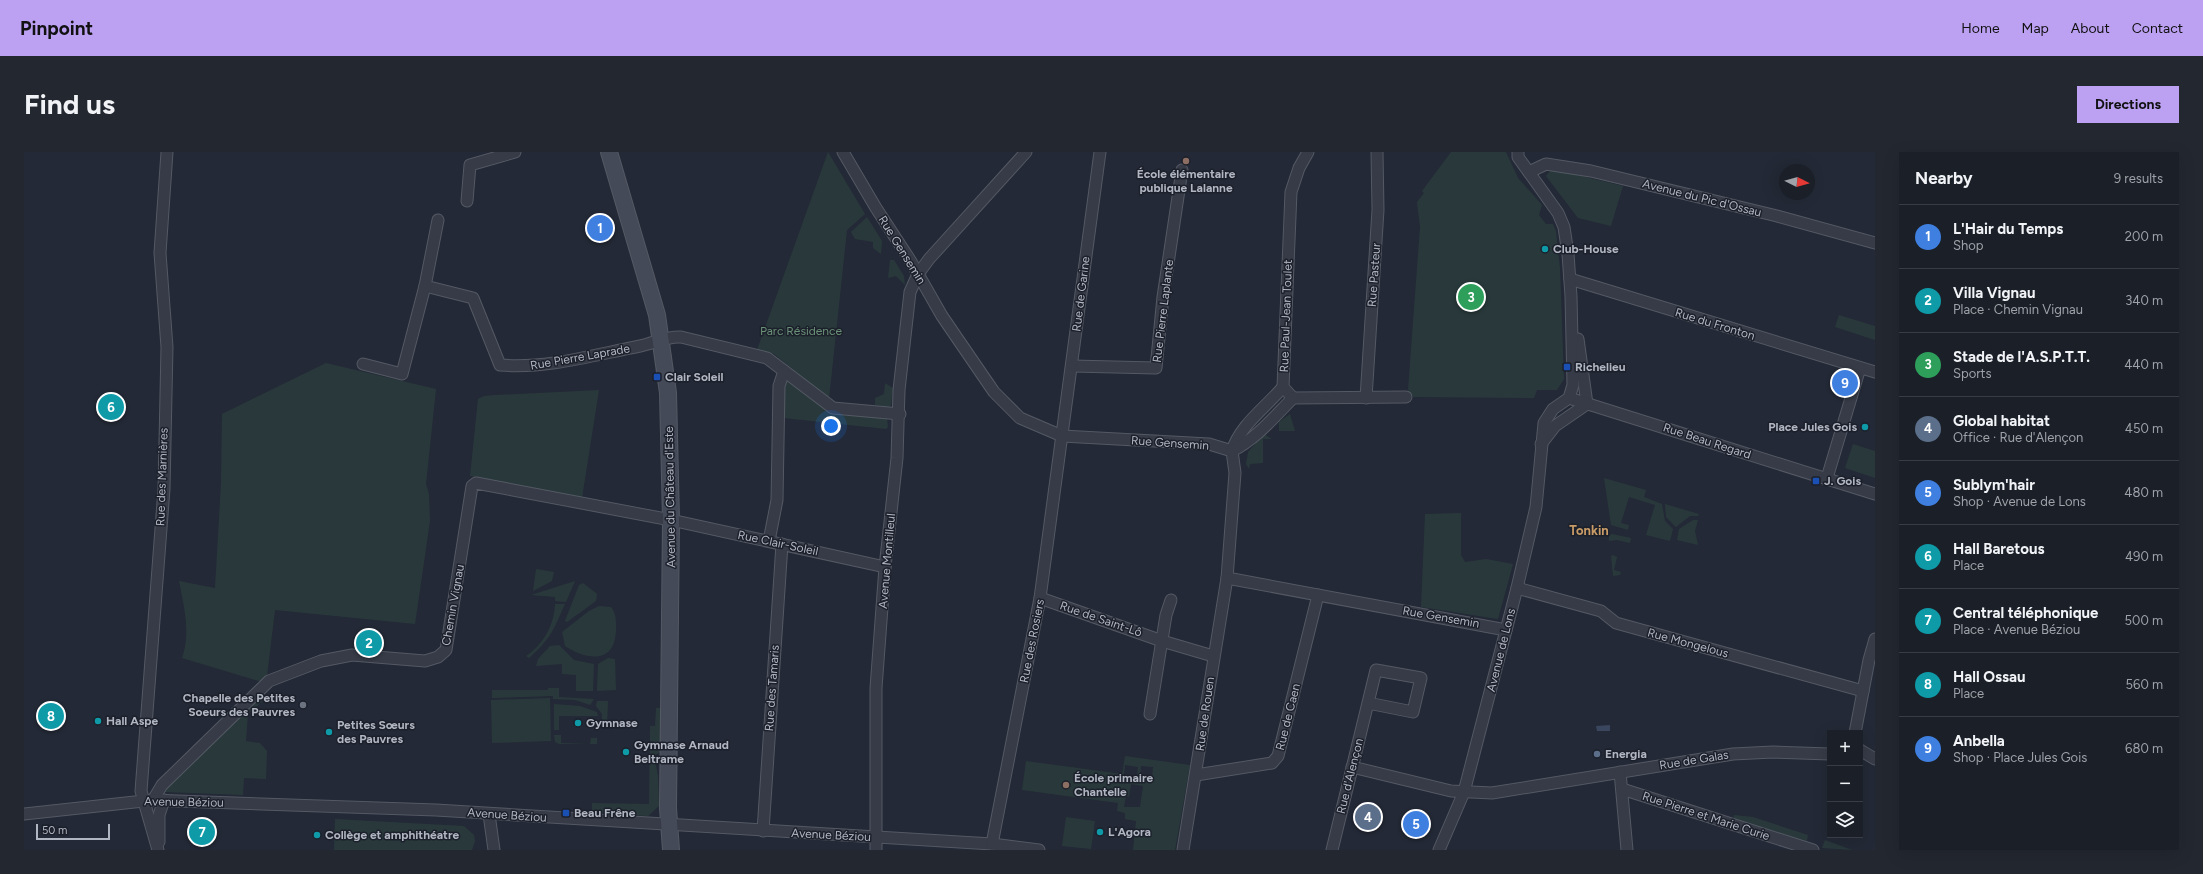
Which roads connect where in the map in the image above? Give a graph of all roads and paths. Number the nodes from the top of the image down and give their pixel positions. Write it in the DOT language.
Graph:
graph roads {
  1 [pos="167,152"];
  2 [pos="515,152"];
  3 [pos="609,152"];
  4 [pos="843,152"];
  5 [pos="1026,152"];
  6 [pos="1100,152"];
  7 [pos="1308,152"];
  8 [pos="1377,152"];
  9 [pos="1518,152"];
  10 [pos="1182,170"];
  11 [pos="1529,172"];
  12 [pos="467,201"];
  13 [pos="438,220"];
  14 [pos="1875,243"];
  15 [pos="918,274"];
  16 [pos="1570,279"];
  17 [pos="425,286"];
  18 [pos="1571,296"];
  19 [pos="661,340"];
  20 [pos="363,364"];
  21 [pos="1072,366"];
  22 [pos="1860,368"];
  23 [pos="784,371"];
  24 [pos="1875,372"];
  25 [pos="1283,387"];
  26 [pos="1406,397"];
  27 [pos="1293,398"];
  28 [pos="1366,398"];
  29 [pos="1569,398"];
  30 [pos="1587,404"];
  31 [pos="900,414"];
  32 [pos="1062,436"];
  33 [pos="1541,444"];
  34 [pos="1232,451"];
  35 [pos="1826,478"];
  36 [pos="1875,494"];
  37 [pos="672,520"];
  38 [pos="769,541"];
  39 [pos="782,544"];
  40 [pos="885,567"];
  41 [pos="1227,578"];
  42 [pos="1517,588"];
  43 [pos="1318,595"];
  44 [pos="1040,598"];
  45 [pos="1171,600"];
  46 [pos="1506,630"];
  47 [pos="1875,640"];
  48 [pos="1162,641"];
  49 [pos="1213,656"];
  50 [pos="1863,691"];
  51 [pos="1368,703"];
  52 [pos="1150,714"];
  53 [pos="1856,730"];
  54 [pos="1863,752"];
  55 [pos="1827,754"];
  56 [pos="1875,759"];
  57 [pos="1352,767"];
  58 [pos="1620,772"];
  59 [pos="1196,775"];
  60 [pos="1622,790"];
  61 [pos="1464,792"];
  62 [pos="153,800"];
  63 [pos="24,814"];
  64 [pos="489,814"];
  65 [pos="669,826"];
  66 [pos="763,831"];
  67 [pos="876,837"];
  68 [pos="992,844"];
  69 [pos="1808,849"];
  70 [pos="158,850"];
  71 [pos="494,850"];
  72 [pos="671,850"];
  73 [pos="876,850"];
  74 [pos="1039,850"];
  75 [pos="1183,850"];
  76 [pos="1332,850"];
  77 [pos="1439,850"];
  78 [pos="1627,850"];
  1 -- 62 [label="street, Rue des Marnières"];
  2 -- 12 [label="street"];
  3 -- 19 [label="street, Avenue du Château d'Este"];
  4 -- 15 [label="street, Rue Gensemin"];
  5 -- 15 [label="street, Avenue Montilleul"];
  6 -- 21 [label="street, Rue de Garine"];
  7 -- 25 [label="street, Rue Paul-Jean Toulet"];
  8 -- 28 [label="street, Rue Pasteur"];
  9 -- 11 [label="street"];
  10 -- 21 [label="street, Rue Pierre Laplante"];
  11 -- 14 [label="street, Avenue du Pic d'Ossau"];
  11 -- 16 [label="street"];
  13 -- 17 [label="street"];
  15 -- 31 [label="street, Avenue Montilleul"];
  15 -- 32 [label="street, Rue Gensemin"];
  16 -- 18 [label="street"];
  16 -- 22 [label="street, Rue du Fronton"];
  17 -- 19 [label="street, Rue Pierre Laprade"];
  17 -- 20 [label="street"];
  18 -- 29 [label="street"];
  18 -- 30 [label="street"];
  19 -- 23 [label="street"];
  19 -- 37 [label="street, Avenue du Château d'Este"];
  21 -- 32 [label="street, Rue de Garine"];
  22 -- 24 [label="street"];
  22 -- 35 [label="street"];
  23 -- 31 [label="street"];
  23 -- 38 [label="street"];
  25 -- 27 [label="street, Rue Paul-Jean Toulet"];
  25 -- 34 [label="street"];
  26 -- 28 [label="street"];
  27 -- 28 [label="street"];
  27 -- 34 [label="street"];
  29 -- 30 [label="street, Rue Beau Regard"];
  29 -- 33 [label="street, Avenue de Lons"];
  30 -- 33 [label="street"];
  30 -- 35 [label="street, Rue Beau Regard"];
  31 -- 40 [label="street, Avenue Montilleul"];
  32 -- 34 [label="street, Rue Gensemin"];
  32 -- 44 [label="street, Rue des Rosiers"];
  33 -- 42 [label="street, Avenue de Lons"];
  34 -- 41 [label="street"];
  35 -- 36 [label="street"];
  37 -- 38 [label="street, Rue Clair-Soleil"];
  37 -- 62 [label="street, Chemin Vignau"];
  37 -- 65 [label="street, Avenue du Château d'Este"];
  38 -- 39 [label="street, Rue Clair-Soleil"];
  39 -- 40 [label="street, Rue Clair-Soleil"];
  39 -- 66 [label="street, Rue des Tamaris"];
  40 -- 67 [label="street, Avenue Montilleul"];
  41 -- 43 [label="street, Rue Gensemin"];
  41 -- 49 [label="street, Rue de Rouen"];
  42 -- 46 [label="street, Avenue de Lons"];
  42 -- 50 [label="street, Rue Mongelous"];
  43 -- 46 [label="street, Rue Gensemin"];
  43 -- 59 [label="street, Rue de Caen"];
  44 -- 48 [label="street, Rue de Saint-Lô"];
  44 -- 68 [label="street, Rue des Rosiers"];
  45 -- 48 [label="street"];
  46 -- 61 [label="street, Avenue de Lons"];
  47 -- 50 [label="street"];
  48 -- 49 [label="street, Rue de Saint-Lô"];
  48 -- 52 [label="street"];
  49 -- 59 [label="street, Rue de Rouen"];
  50 -- 53 [label="street"];
  51 -- 51 [label="street, Rue d'Alençon"];
  51 -- 57 [label="street, Rue d'Alençon"];
  54 -- 56 [label="street"];
  55 -- 58 [label="street, Rue de Galas"];
  57 -- 61 [label="street, Rue de Galas"];
  57 -- 76 [label="street, Rue d'Alençon"];
  58 -- 60 [label="street"];
  58 -- 61 [label="street, Rue de Galas"];
  59 -- 75 [label="street, Rue de Rouen"];
  60 -- 69 [label="street, Rue Pierre et Marie Curie"];
  60 -- 78 [label="street"];
  61 -- 77 [label="street, Avenue de Lons"];
  62 -- 63 [label="street, Avenue Béziou"];
  62 -- 64 [label="street, Avenue Béziou"];
  62 -- 70 [label="street"];
  62 -- 70 [label="street"];
  64 -- 65 [label="street, Avenue Béziou"];
  64 -- 71 [label="street"];
  65 -- 66 [label="street, Avenue Béziou"];
  65 -- 72 [label="street, Avenue du Château d'Este"];
  66 -- 67 [label="street, Avenue Béziou"];
  67 -- 68 [label="street, Avenue Béziou"];
  67 -- 73 [label="street, Avenue Montilleul"];
  68 -- 74 [label="street, Avenue Béziou"];
}
